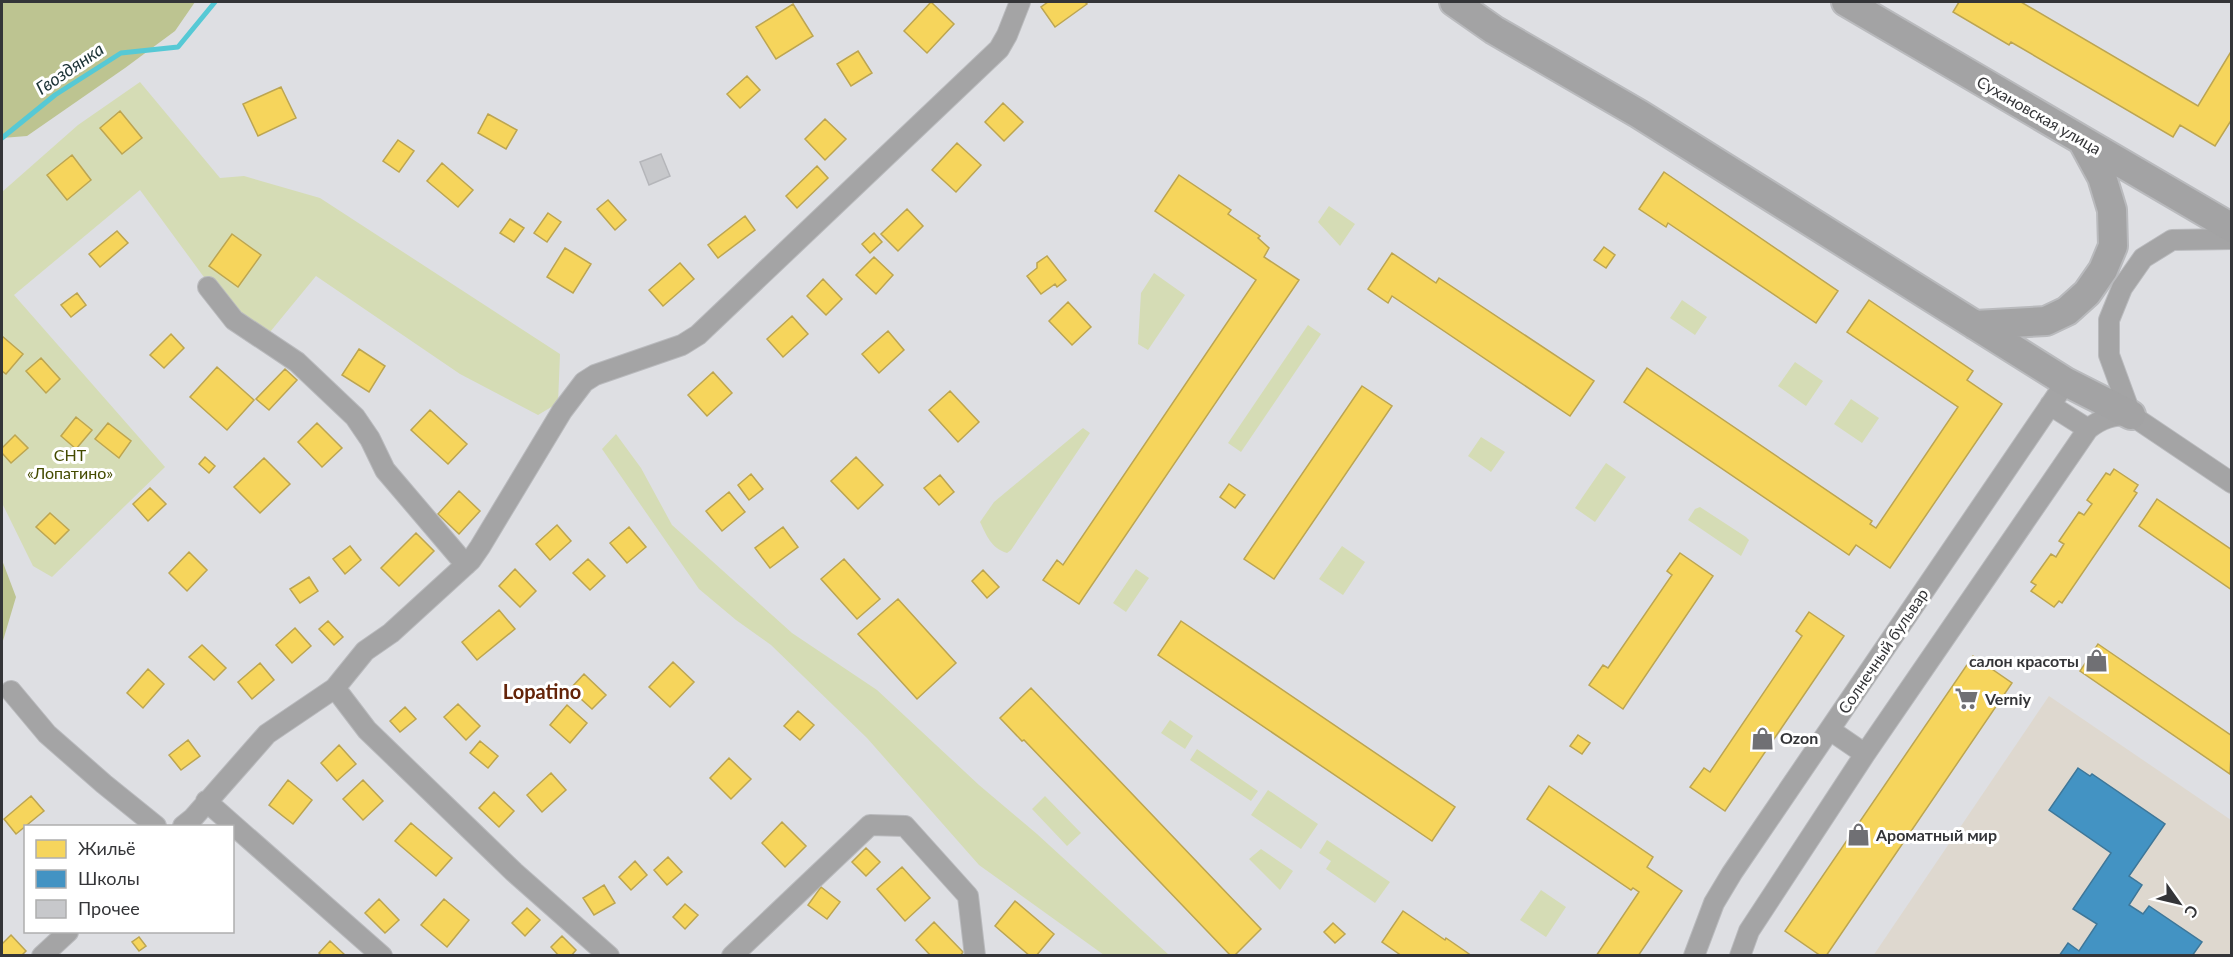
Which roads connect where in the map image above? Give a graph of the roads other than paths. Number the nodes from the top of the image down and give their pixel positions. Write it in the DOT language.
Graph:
graph roads {
  1 [pos="1020,2"];
  2 [pos="1454,2"];
  3 [pos="1846,2"];
  4 [pos="2082,140"];
  5 [pos="2232,228"];
  6 [pos="2232,239"];
  7 [pos="208,287"];
  8 [pos="1975,325"];
  9 [pos="2058,393"];
  10 [pos="2131,416"];
  11 [pos="2088,429"];
  12 [pos="2232,483"];
  13 [pos="466,565"];
  14 [pos="335,688"];
  15 [pos="12,691"];
  16 [pos="1830,730"];
  17 [pos="1865,754"];
  18 [pos="206,801"];
  19 [pos="155,825"];
  20 [pos="184,825"];
  21 [pos="233,825"];
  22 [pos="234,826"];
  23 [pos="67,933"];
  24 [pos="42,956"];
  25 [pos="382,956"];
  26 [pos="609,956"];
  27 [pos="732,956"];
  28 [pos="975,956"];
  29 [pos="1694,956"];
  30 [pos="1740,956"];
  1 -- 13 [label="street"];
  2 -- 8 [label="street"];
  3 -- 4 [label="street, Сухановская улица"];
  4 -- 5 [label="street, Сухановская улица"];
  4 -- 8 [label="street"];
  6 -- 10 [label="street"];
  7 -- 13 [label="street"];
  8 -- 9 [label="street"];
  9 -- 10 [label="street"];
  9 -- 11 [label="street"];
  9 -- 16 [label="street, Солнечный бульвар"];
  10 -- 11 [label="street"];
  10 -- 12 [label="street"];
  11 -- 17 [label="street"];
  13 -- 14 [label="street"];
  14 -- 18 [label="street"];
  14 -- 26 [label="street"];
  15 -- 19 [label="street"];
  16 -- 17 [label="street"];
  16 -- 29 [label="street, Солнечный бульвар"];
  17 -- 30 [label="street"];
  18 -- 20 [label="street"];
  18 -- 21 [label="street"];
  22 -- 25 [label="street"];
  23 -- 24 [label="street"];
  27 -- 28 [label="street"];
}
